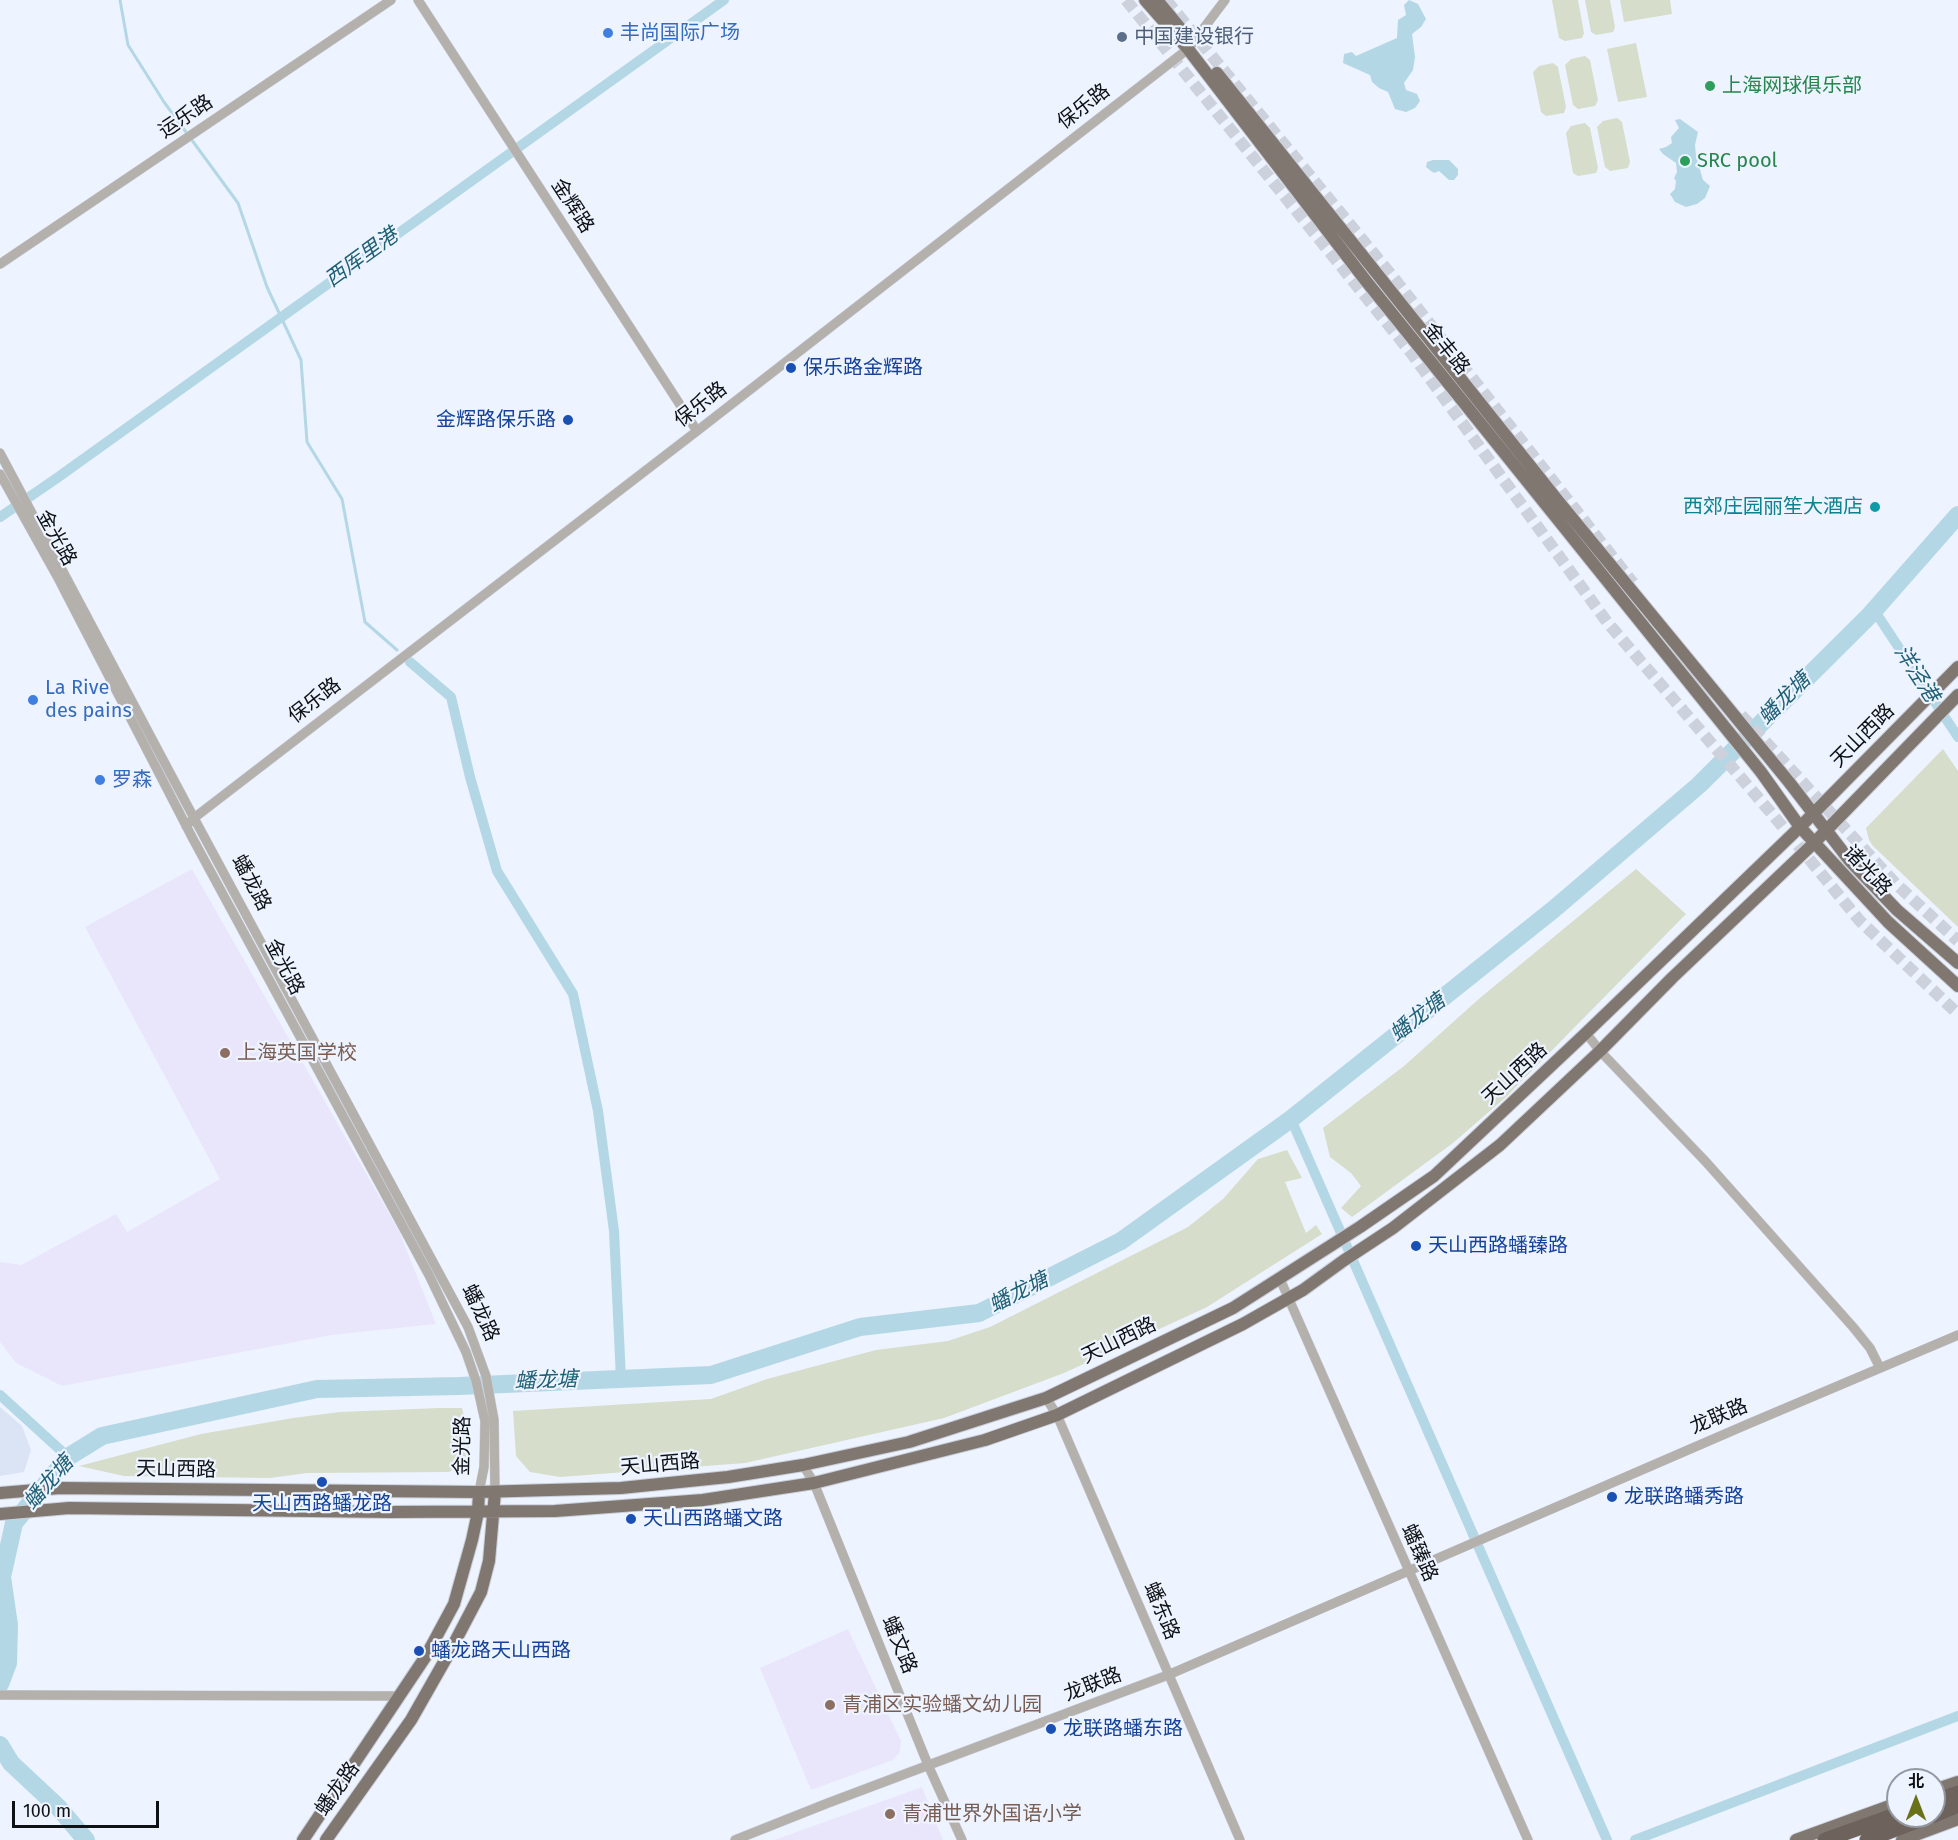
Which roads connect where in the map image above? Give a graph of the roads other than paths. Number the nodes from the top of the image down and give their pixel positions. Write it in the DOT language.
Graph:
graph roads {
  1 [pos="391,0"];
  2 [pos="418,0"];
  3 [pos="1145,0"];
  4 [pos="1157,0"];
  5 [pos="1225,0"];
  6 [pos="1190,46"];
  7 [pos="0,264"];
  8 [pos="697,431"];
  9 [pos="0,453"];
  10 [pos="0,474"];
  11 [pos="10,483"];
  12 [pos="1958,667"];
  13 [pos="1958,695"];
  14 [pos="1761,772"];
  15 [pos="1813,813"];
  16 [pos="194,818"];
  17 [pos="186,826"];
  18 [pos="1800,827"];
  19 [pos="1826,830"];
  20 [pos="1814,843"];
  21 [pos="1958,963"];
  22 [pos="1958,986"];
  23 [pos="1586,1033"];
  24 [pos="1600,1051"];
  25 [pos="1280,1279"];
  26 [pos="1288,1299"];
  27 [pos="1958,1335"];
  28 [pos="1880,1368"];
  29 [pos="1046,1398"];
  30 [pos="1057,1414"];
  31 [pos="489,1420"];
  32 [pos="803,1465"];
  33 [pos="814,1483"];
  34 [pos="479,1492"];
  35 [pos="495,1492"];
  36 [pos="5,1493"];
  37 [pos="478,1512"];
  38 [pos="495,1512"];
  39 [pos="0,1514"];
  40 [pos="1407,1572"];
  41 [pos="1168,1675"];
  42 [pos="0,1695"];
  43 [pos="398,1696"];
  44 [pos="928,1765"];
  45 [pos="1886,1807"];
  46 [pos="1886,1818"];
  47 [pos="1958,1819"];
  48 [pos="1898,1828"];
  49 [pos="303,1840"];
  50 [pos="326,1840"];
  51 [pos="735,1840"];
  52 [pos="962,1840"];
  53 [pos="1240,1840"];
  54 [pos="1528,1840"];
  55 [pos="1796,1840"];
  56 [pos="1825,1840"];
  57 [pos="1867,1840"];
  58 [pos="1902,1840"];
  1 -- 7 [label="street, 运乐路"];
  2 -- 8 [label="street, 金辉路"];
  3 -- 6 [label="main road, 金丰路"];
  4 -- 6 [label="main road, 金丰路"];
  5 -- 6 [label="street, 保乐路"];
  6 -- 8 [label="street, 保乐路"];
  6 -- 14 [label="main road, 金丰路"];
  6 -- 15 [label="main road"];
  8 -- 16 [label="street, 保乐路"];
  9 -- 11 [label="street, 金光路"];
  10 -- 11 [label="street, 金光路"];
  11 -- 16 [label="street, 金光路"];
  11 -- 17 [label="street, 金光路"];
  12 -- 15 [label="main road, 天山西路"];
  13 -- 19 [label="main road, 天山西路"];
  14 -- 18 [label="main road, 诸光路"];
  15 -- 18 [label="main road, 天山西路"];
  15 -- 19 [label="main road"];
  16 -- 17 [label="street, 保乐路"];
  16 -- 31 [label="street, 蟠龙路"];
  17 -- 31 [label="street, 金光路"];
  18 -- 20 [label="main road, 诸光路"];
  18 -- 23 [label="main road, 天山西路"];
  19 -- 20 [label="main road, 天山西路"];
  19 -- 21 [label="main road"];
  20 -- 22 [label="main road, 诸光路"];
  20 -- 24 [label="main road, 天山西路"];
  23 -- 24 [label="street"];
  23 -- 25 [label="main road, 天山西路"];
  24 -- 26 [label="main road, 天山西路"];
  24 -- 28 [label="street"];
  25 -- 26 [label="street, 蟠臻路"];
  25 -- 29 [label="main road, 天山西路"];
  26 -- 30 [label="main road, 天山西路"];
  26 -- 40 [label="street, 蟠臻路"];
  27 -- 28 [label="street, 龙联路"];
  28 -- 40 [label="street, 龙联路"];
  29 -- 30 [label="street, 蟠东路"];
  29 -- 32 [label="main road, 天山西路"];
  30 -- 33 [label="main road, 天山西路"];
  30 -- 41 [label="street, 蟠东路"];
  31 -- 34 [label="street, 金光路"];
  31 -- 35 [label="street, 蟠龙路"];
  32 -- 33 [label="street, 蟠文路"];
  32 -- 35 [label="main road, 天山西路"];
  33 -- 38 [label="main road, 天山西路"];
  33 -- 44 [label="street, 蟠文路"];
  34 -- 35 [label="main road, 天山西路"];
  34 -- 36 [label="main road, 天山西路"];
  34 -- 37 [label="main road, 蟠龙路"];
  35 -- 38 [label="main road, 蟠龙路"];
  37 -- 38 [label="main road, 天山西路"];
  37 -- 39 [label="main road, 天山西路"];
  37 -- 43 [label="main road, 蟠龙路"];
  38 -- 50 [label="main road, 蟠龙路"];
  40 -- 41 [label="street, 龙联路"];
  40 -- 54 [label="street, 蟠臻路"];
  41 -- 44 [label="street, 龙联路"];
  41 -- 53 [label="street, 蟠东路"];
  42 -- 43 [label="street"];
  43 -- 49 [label="main road, 蟠龙路"];
  44 -- 51 [label="street, 龙联路"];
  44 -- 52 [label="street, 蟠文路"];
  45 -- 55 [label="main road"];
  46 -- 56 [label="highway"];
  47 -- 58 [label="main road"];
  48 -- 57 [label="highway"];
}
